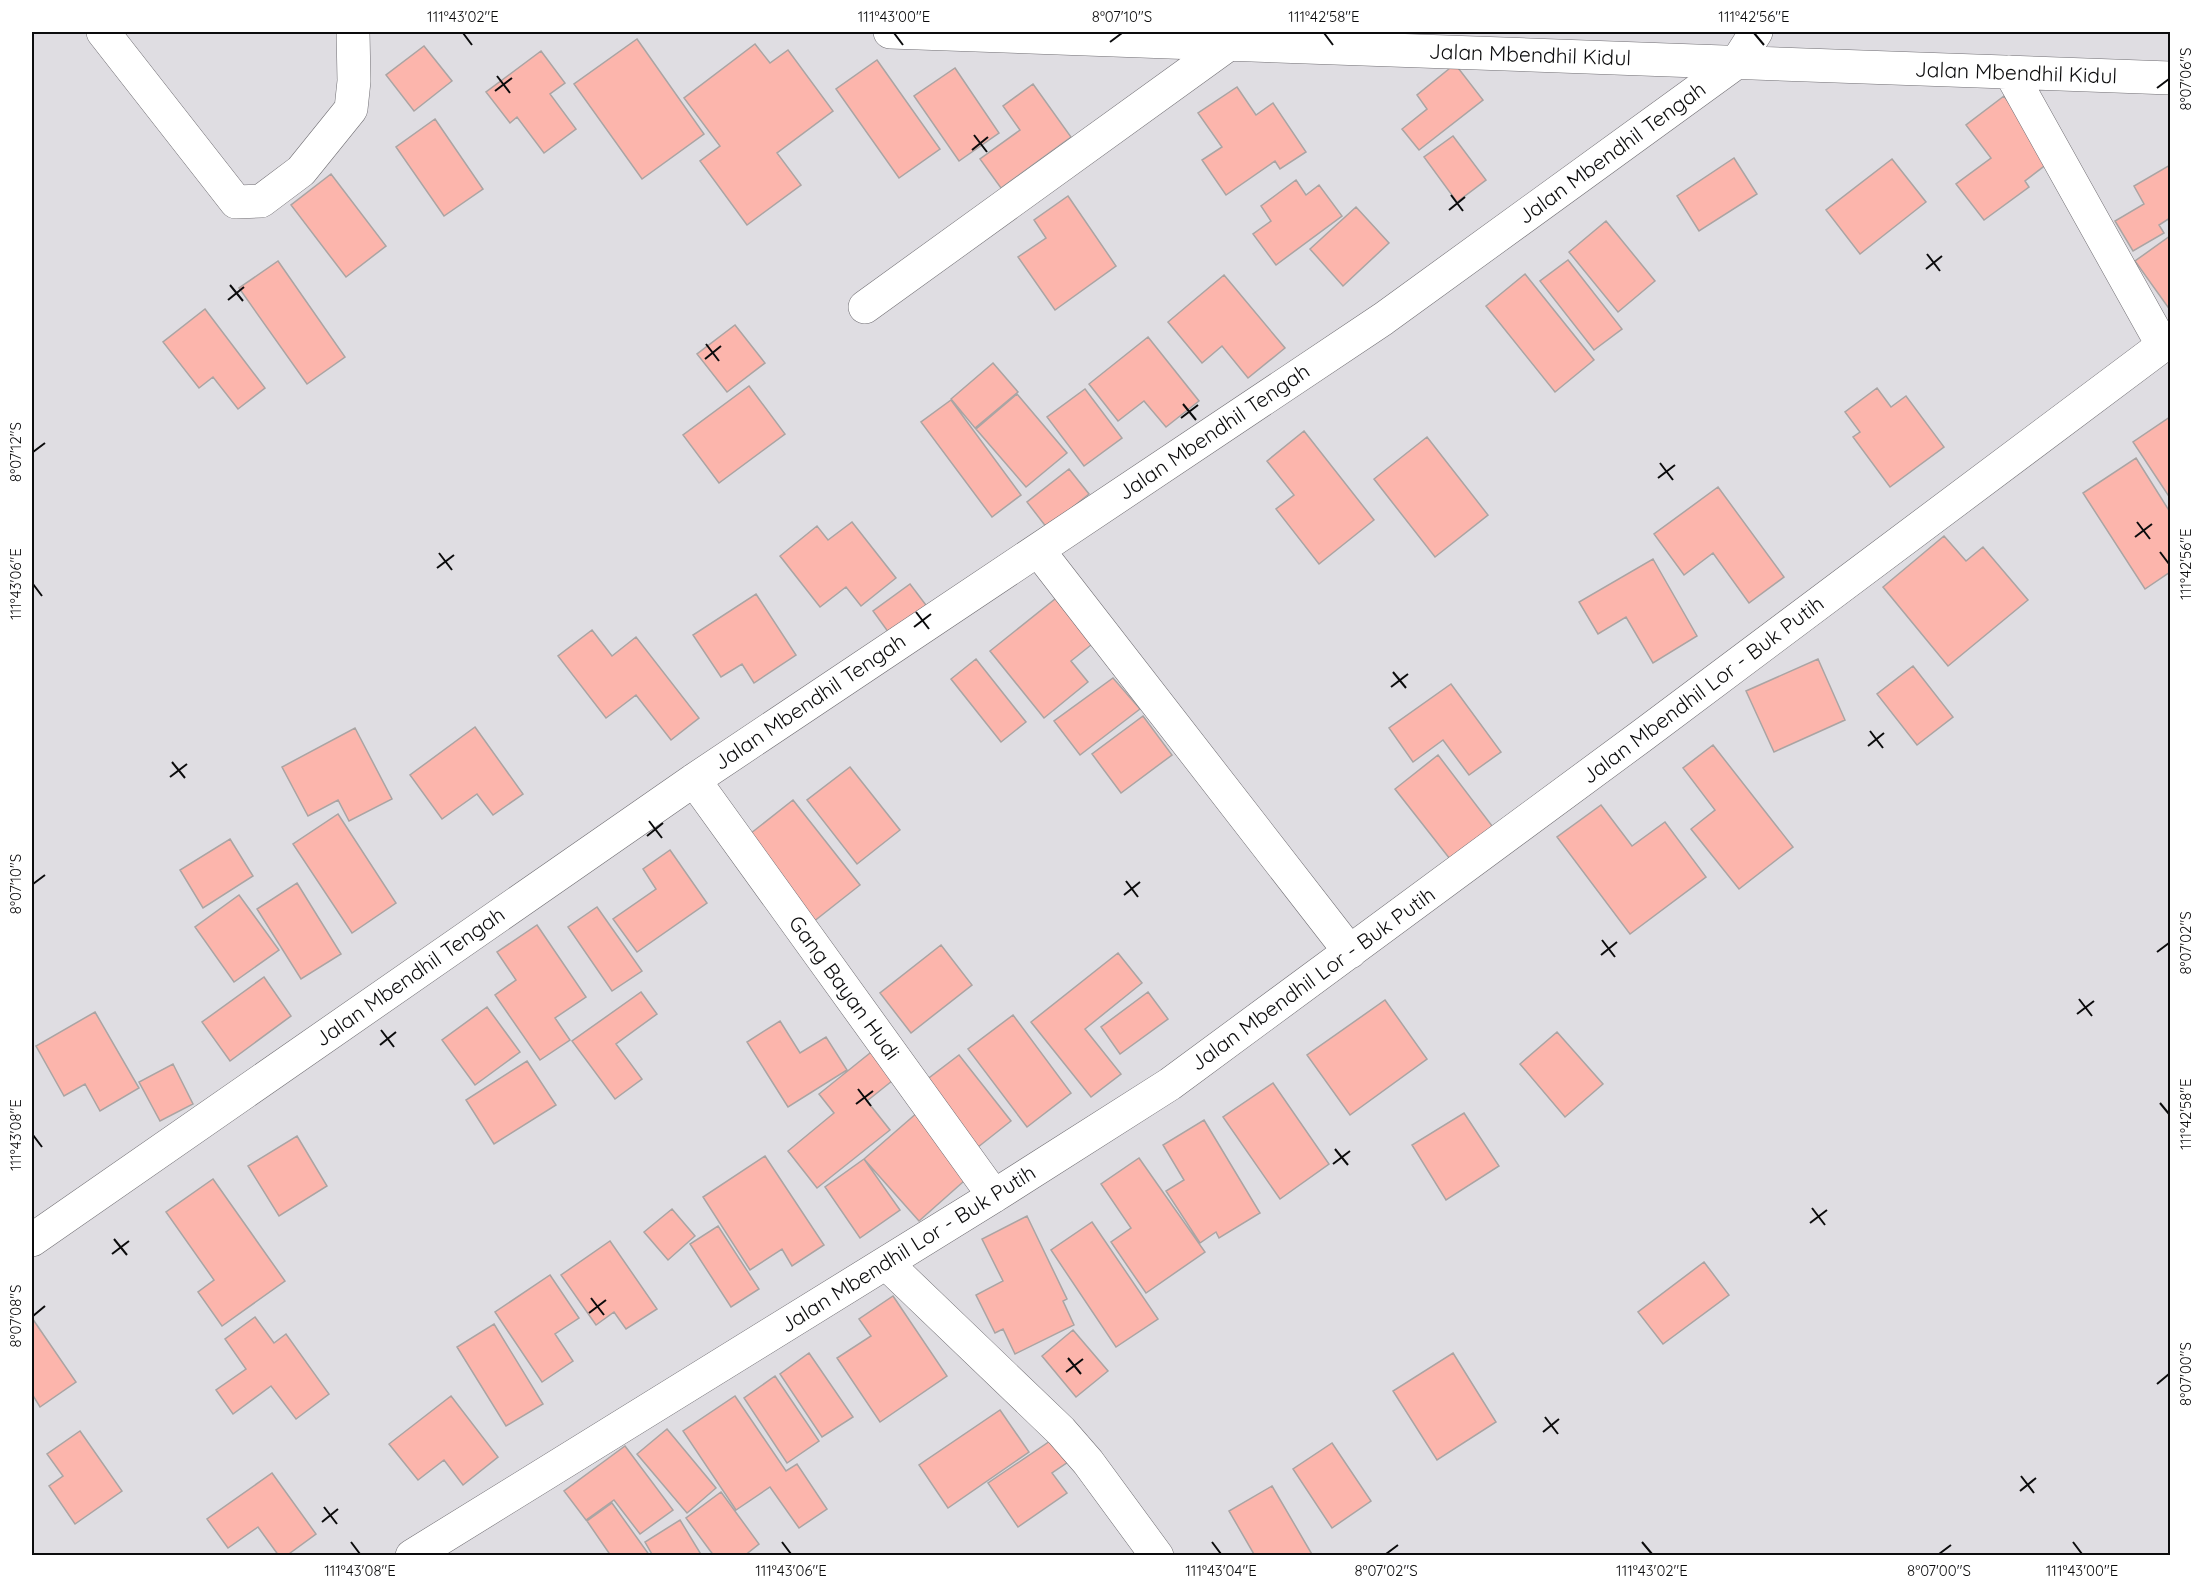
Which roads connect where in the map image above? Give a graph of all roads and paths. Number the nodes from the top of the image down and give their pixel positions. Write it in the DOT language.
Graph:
graph roads {
  1 [pos="103,32"];
  2 [pos="353,32"];
  3 [pos="891,32"];
  4 [pos="1756,32"];
  5 [pos="1229,44"];
  6 [pos="1737,62"];
  7 [pos="2010,72"];
  8 [pos="2170,78"];
  9 [pos="865,307"];
  10 [pos="2167,343"];
  11 [pos="1038,550"];
  12 [pos="694,780"];
  13 [pos="1350,952"];
  14 [pos="994,1196"];
  15 [pos="32,1240"];
  16 [pos="886,1263"];
  17 [pos="411,1556"];
  18 [pos="1157,1556"];
  1 -- 2 [label="street"];
  3 -- 5 [label="street, Jalan Mbendhil Kidul"];
  4 -- 6 [label="street, Jalan Mbendhil Tengah"];
  5 -- 6 [label="street, Jalan Mbendhil Kidul"];
  5 -- 9 [label="street"];
  6 -- 7 [label="street, Jalan Mbendhil Kidul"];
  6 -- 11 [label="street, Jalan Mbendhil Tengah"];
  7 -- 8 [label="street, Jalan Mbendhil Kidul"];
  7 -- 10 [label="street"];
  10 -- 13 [label="street, Jalan Mbendhil Lor - Buk Putih"];
  11 -- 12 [label="street, Jalan Mbendhil Tengah"];
  11 -- 13 [label="street"];
  12 -- 14 [label="street, Gang Bayan Hudi"];
  12 -- 15 [label="street, Jalan Mbendhil Tengah"];
  13 -- 14 [label="street, Jalan Mbendhil Lor - Buk Putih"];
  14 -- 16 [label="street, Jalan Mbendhil Lor - Buk Putih"];
  16 -- 17 [label="street, Jalan Mbendhil Lor - Buk Putih"];
  16 -- 18 [label="street"];
}
